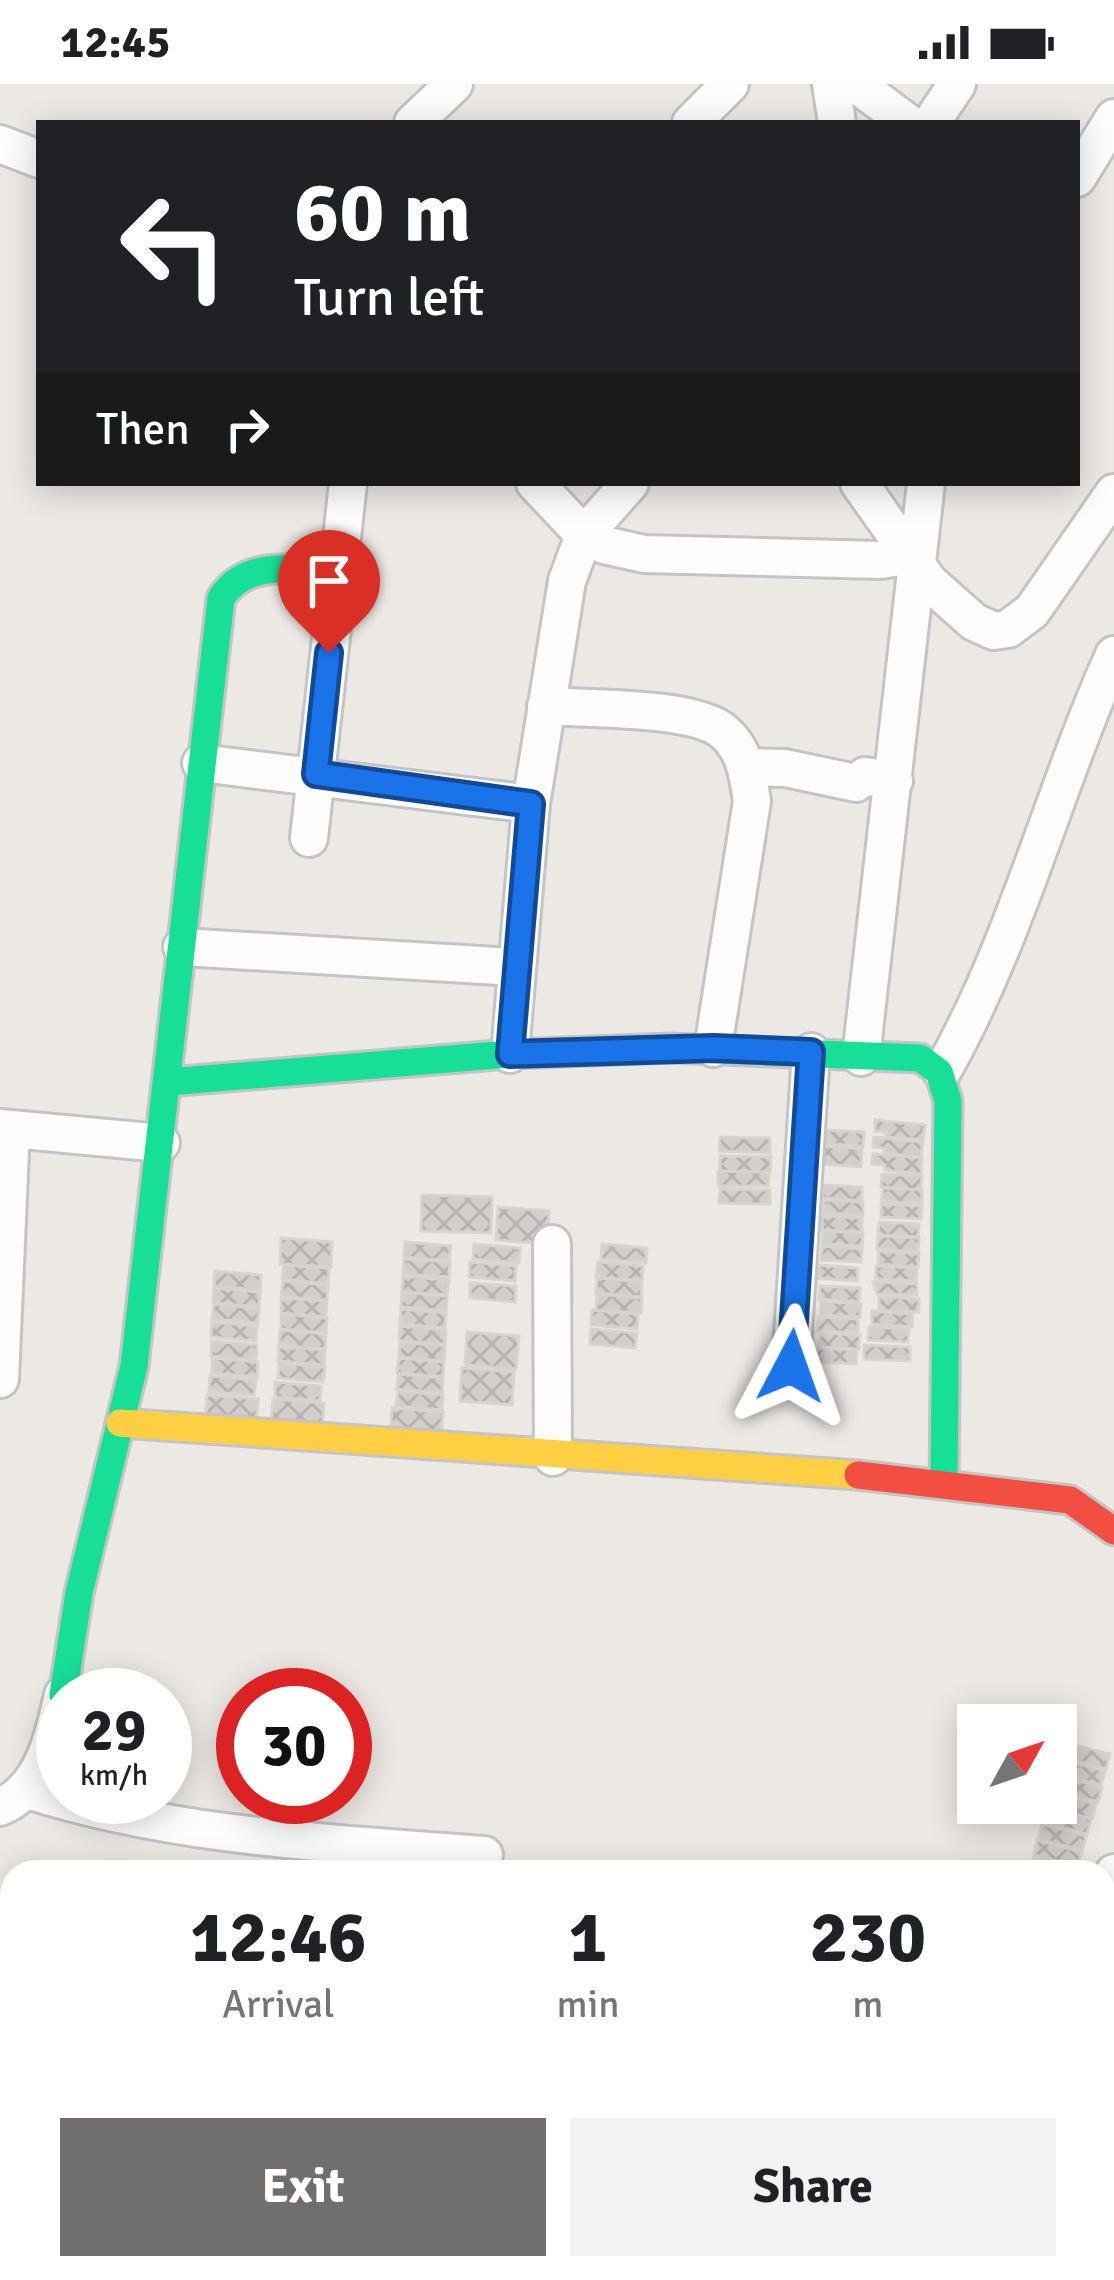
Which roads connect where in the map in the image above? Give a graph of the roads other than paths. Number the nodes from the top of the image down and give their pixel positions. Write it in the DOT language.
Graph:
graph roads {
  1 [pos="454,84"];
  2 [pos="730,84"];
  3 [pos="831,84"];
  4 [pos="856,84"];
  5 [pos="957,84"];
  6 [pos="1114,118"];
  7 [pos="416,120"];
  8 [pos="694,120"];
  9 [pos="837,120"];
  10 [pos="904,120"];
  11 [pos="933,120"];
  12 [pos="0,144"];
  13 [pos="36,159"];
  14 [pos="1080,173"];
  15 [pos="348,486"];
  16 [pos="538,486"];
  17 [pos="627,486"];
  18 [pos="861,486"];
  19 [pos="925,486"];
  20 [pos="1114,493"];
  21 [pos="584,535"];
  22 [pos="912,563"];
  23 [pos="338,572"];
  24 [pos="1114,656"];
  25 [pos="546,706"];
  26 [pos="201,763"];
  27 [pos="747,767"];
  28 [pos="316,774"];
  29 [pos="894,782"];
  30 [pos="531,804"];
  31 [pos="309,838"];
  32 [pos="182,947"];
  33 [pos="514,968"];
  34 [pos="713,1048"];
  35 [pos="811,1052"];
  36 [pos="510,1054"];
  37 [pos="861,1057"];
  38 [pos="942,1072"];
  39 [pos="168,1082"];
  40 [pos="5,1128"];
  41 [pos="161,1143"];
  42 [pos="552,1244"];
  43 [pos="791,1366"];
  44 [pos="0,1379"];
  45 [pos="120,1423"];
  46 [pos="553,1457"];
  47 [pos="944,1481"];
  48 [pos="1114,1531"];
  49 [pos="67,1668"];
  50 [pos="36,1772"];
  51 [pos="12,1798"];
  52 [pos="484,1856"];
  1 -- 7 [label="street"];
  2 -- 8 [label="street"];
  3 -- 9 [label="street"];
  4 -- 10 [label="street"];
  5 -- 11 [label="street"];
  6 -- 14 [label="street"];
  12 -- 13 [label="street"];
  15 -- 23 [label="street"];
  16 -- 21 [label="street"];
  17 -- 21 [label="street"];
  18 -- 22 [label="street"];
  19 -- 22 [label="street"];
  20 -- 22 [label="street"];
  21 -- 22 [label="street"];
  21 -- 25 [label="street"];
  22 -- 29 [label="street"];
  23 -- 26 [label="street"];
  23 -- 28 [label="street"];
  24 -- 38 [label="street"];
  25 -- 27 [label="street"];
  25 -- 30 [label="street"];
  26 -- 28 [label="street"];
  26 -- 32 [label="street"];
  27 -- 29 [label="street"];
  27 -- 34 [label="street"];
  28 -- 30 [label="street"];
  28 -- 31 [label="street"];
  29 -- 37 [label="street"];
  30 -- 33 [label="street"];
  32 -- 33 [label="street"];
  32 -- 39 [label="street"];
  33 -- 36 [label="street"];
  34 -- 35 [label="street"];
  34 -- 36 [label="street"];
  35 -- 37 [label="street"];
  35 -- 43 [label="street"];
  36 -- 39 [label="street"];
  37 -- 38 [label="street"];
  38 -- 47 [label="street"];
  39 -- 41 [label="street"];
  40 -- 41 [label="street"];
  40 -- 44 [label="street"];
  41 -- 45 [label="street"];
  42 -- 46 [label="street"];
  45 -- 46 [label="street"];
  45 -- 49 [label="street"];
  46 -- 47 [label="street"];
  47 -- 48 [label="street"];
  50 -- 51 [label="street"];
  51 -- 52 [label="street"];
}
